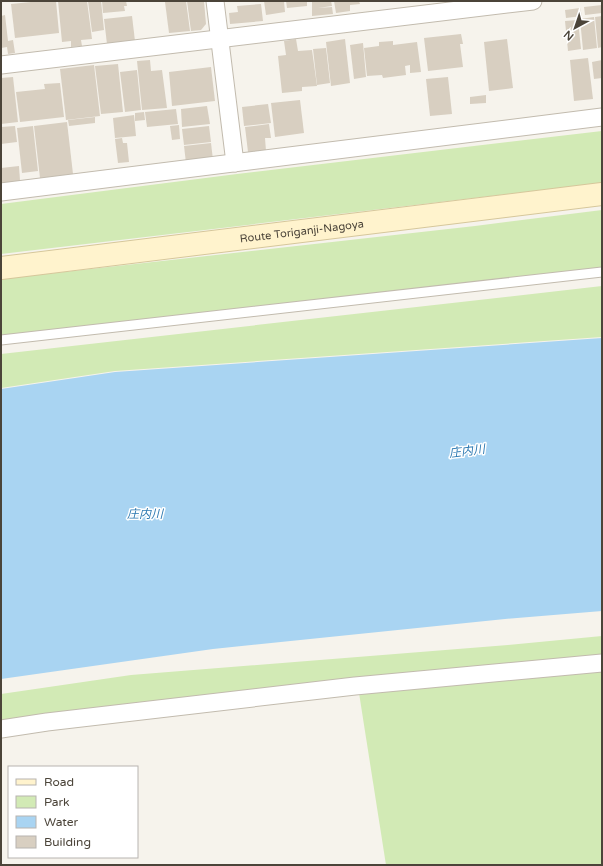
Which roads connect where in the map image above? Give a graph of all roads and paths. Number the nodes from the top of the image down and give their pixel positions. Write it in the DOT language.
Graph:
graph roads {
  1 [pos="215,1"];
  2 [pos="533,1"];
  3 [pos="442,6"];
  4 [pos="219,38"];
  5 [pos="1,65"];
  6 [pos="602,117"];
  7 [pos="235,163"];
  8 [pos="1,192"];
  9 [pos="602,194"];
  10 [pos="1,268"];
  11 [pos="602,272"];
  12 [pos="1,340"];
  13 [pos="602,663"];
  14 [pos="1,729"];
  1 -- 4 [label="street"];
  2 -- 3 [label="street"];
  3 -- 4 [label="street"];
  4 -- 5 [label="street"];
  4 -- 7 [label="street"];
  6 -- 7 [label="street"];
  7 -- 8 [label="street"];
  9 -- 10 [label="main road, Route Toriganji-Nagoya"];
  11 -- 12 [label="lane"];
  13 -- 14 [label="street"];
}
